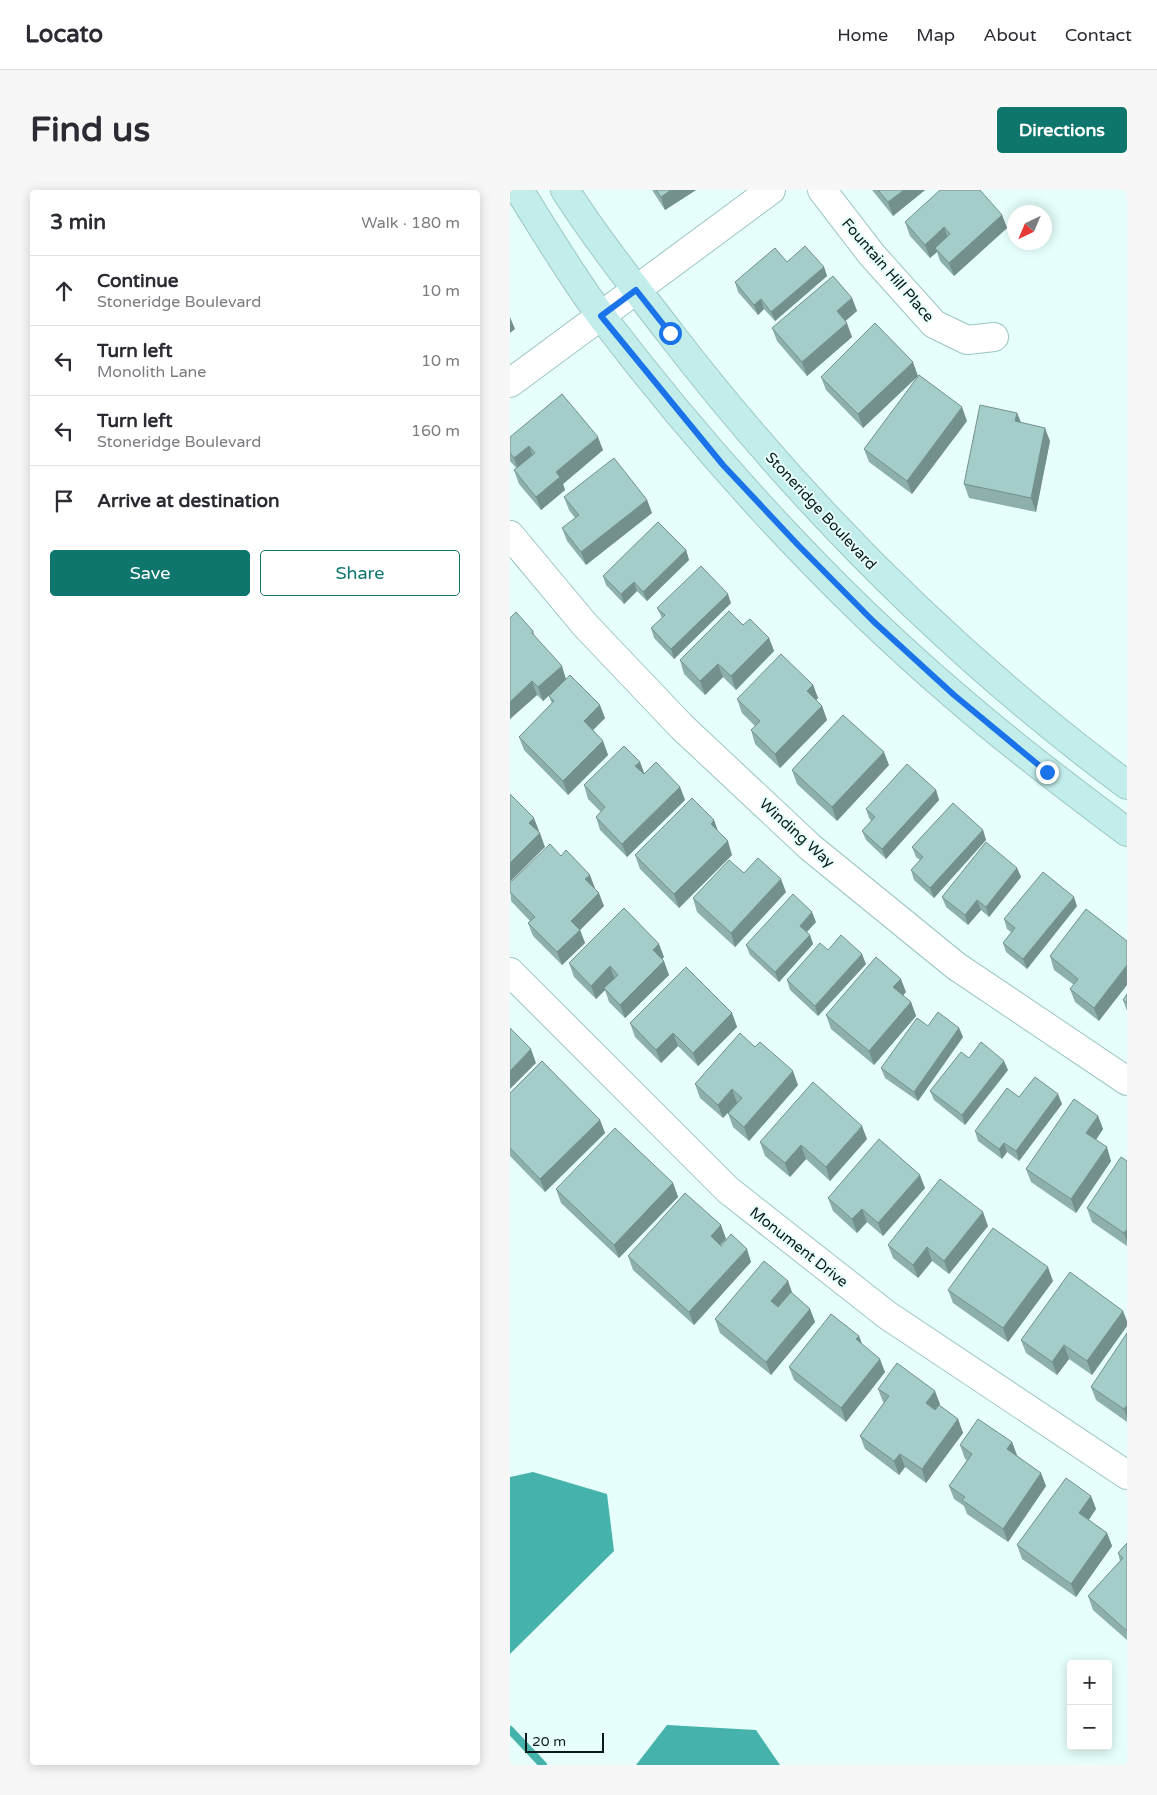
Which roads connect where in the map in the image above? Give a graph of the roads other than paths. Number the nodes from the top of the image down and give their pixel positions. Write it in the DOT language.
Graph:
graph roads {
  1 [pos="519,190"];
  2 [pos="565,190"];
  3 [pos="771,190"];
  4 [pos="822,190"];
  5 [pos="619,303"];
  6 [pos="994,337"];
  7 [pos="510,383"];
  8 [pos="510,535"];
  9 [pos="1127,785"];
  10 [pos="1127,832"];
  11 [pos="510,972"];
  12 [pos="1127,1081"];
  13 [pos="1127,1475"];
  1 -- 5 [label="street, Stoneridge Boulevard"];
  2 -- 5 [label="street, Stoneridge Boulevard"];
  3 -- 5 [label="street"];
  4 -- 6 [label="street, Fountain Hill Place"];
  5 -- 7 [label="street"];
  5 -- 9 [label="street, Stoneridge Boulevard"];
  5 -- 10 [label="street, Stoneridge Boulevard"];
  8 -- 12 [label="street, Winding Way"];
  11 -- 13 [label="street, Monument Drive"];
}
